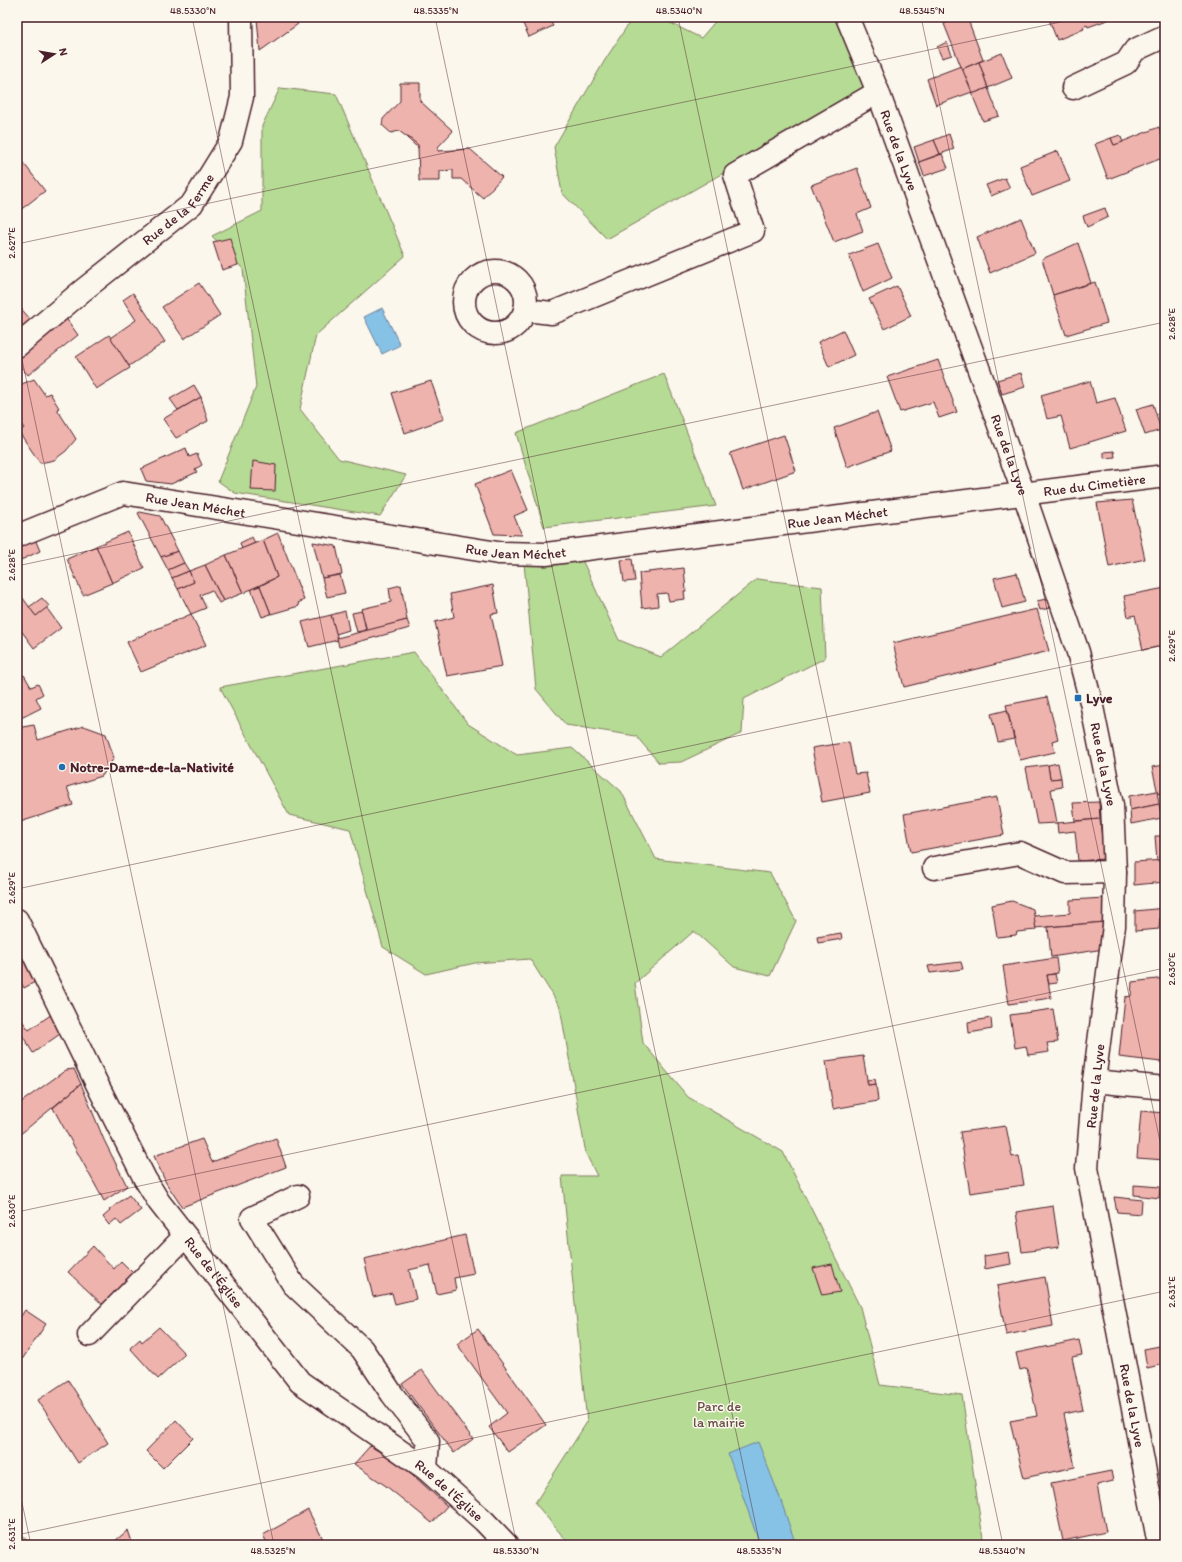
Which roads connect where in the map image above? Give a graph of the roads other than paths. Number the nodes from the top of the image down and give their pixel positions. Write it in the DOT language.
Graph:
graph roads {
  1 [pos="241,17"];
  2 [pos="847,17"];
  3 [pos="1165,36"];
  4 [pos="1073,88"];
  5 [pos="878,92"];
  6 [pos="525,310"];
  7 [pos="17,346"];
  8 [pos="1165,476"];
  9 [pos="1024,494"];
  10 [pos="17,536"];
  11 [pos="934,868"];
  12 [pos="1116,872"];
  13 [pos="17,920"];
  14 [pos="1094,1081"];
  15 [pos="1165,1088"];
  16 [pos="298,1196"];
  17 [pos="185,1236"];
  18 [pos="90,1335"];
  19 [pos="426,1470"];
  20 [pos="507,1545"];
  21 [pos="1159,1545"];
  1 -- 7 [label="street, Rue de la Ferme"];
  2 -- 5 [label="street, Rue de la Lyve"];
  3 -- 4 [label="street"];
  5 -- 6 [label="street"];
  5 -- 9 [label="street, Rue de la Lyve"];
  8 -- 9 [label="street, Rue du Cimetière"];
  9 -- 10 [label="street, Rue Jean Méchet"];
  9 -- 12 [label="street, Rue de la Lyve"];
  11 -- 12 [label="street"];
  12 -- 14 [label="street, Rue de la Lyve"];
  13 -- 17 [label="street, Rue de l'Église"];
  14 -- 15 [label="street"];
  14 -- 21 [label="street, Rue de la Lyve"];
  16 -- 19 [label="street"];
  17 -- 18 [label="street"];
  17 -- 19 [label="street, Rue de l'Église"];
  19 -- 20 [label="street, Rue de l'Église"];
}
